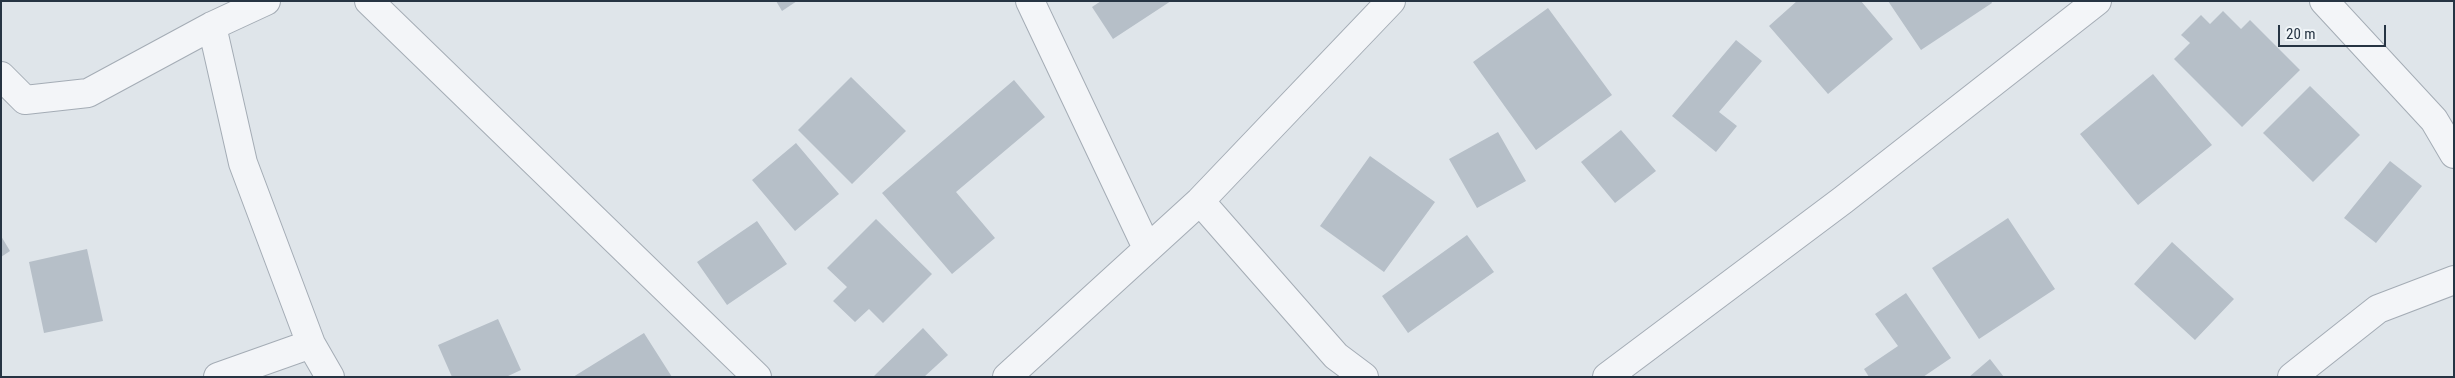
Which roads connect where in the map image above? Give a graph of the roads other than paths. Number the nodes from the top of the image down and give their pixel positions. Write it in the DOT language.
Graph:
graph roads {
  1 [pos="266,1"];
  2 [pos="369,1"];
  3 [pos="1030,1"];
  4 [pos="1391,1"];
  5 [pos="2097,1"];
  6 [pos="2324,1"];
  7 [pos="212,26"];
  8 [pos="1,76"];
  9 [pos="2454,154"];
  10 [pos="1200,201"];
  11 [pos="1147,248"];
  12 [pos="2454,280"];
  13 [pos="311,344"];
  14 [pos="218,377"];
  15 [pos="330,377"];
  16 [pos="757,377"];
  17 [pos="1007,377"];
  18 [pos="1364,377"];
  19 [pos="1607,377"];
  20 [pos="2292,377"];
  1 -- 7 [label="street"];
  2 -- 16 [label="street"];
  3 -- 11 [label="street"];
  4 -- 10 [label="street"];
  5 -- 19 [label="street"];
  6 -- 9 [label="street"];
  7 -- 8 [label="street"];
  7 -- 13 [label="street"];
  10 -- 11 [label="street"];
  10 -- 18 [label="street"];
  11 -- 17 [label="street"];
  12 -- 20 [label="street"];
  13 -- 14 [label="street"];
  13 -- 15 [label="street"];
}
